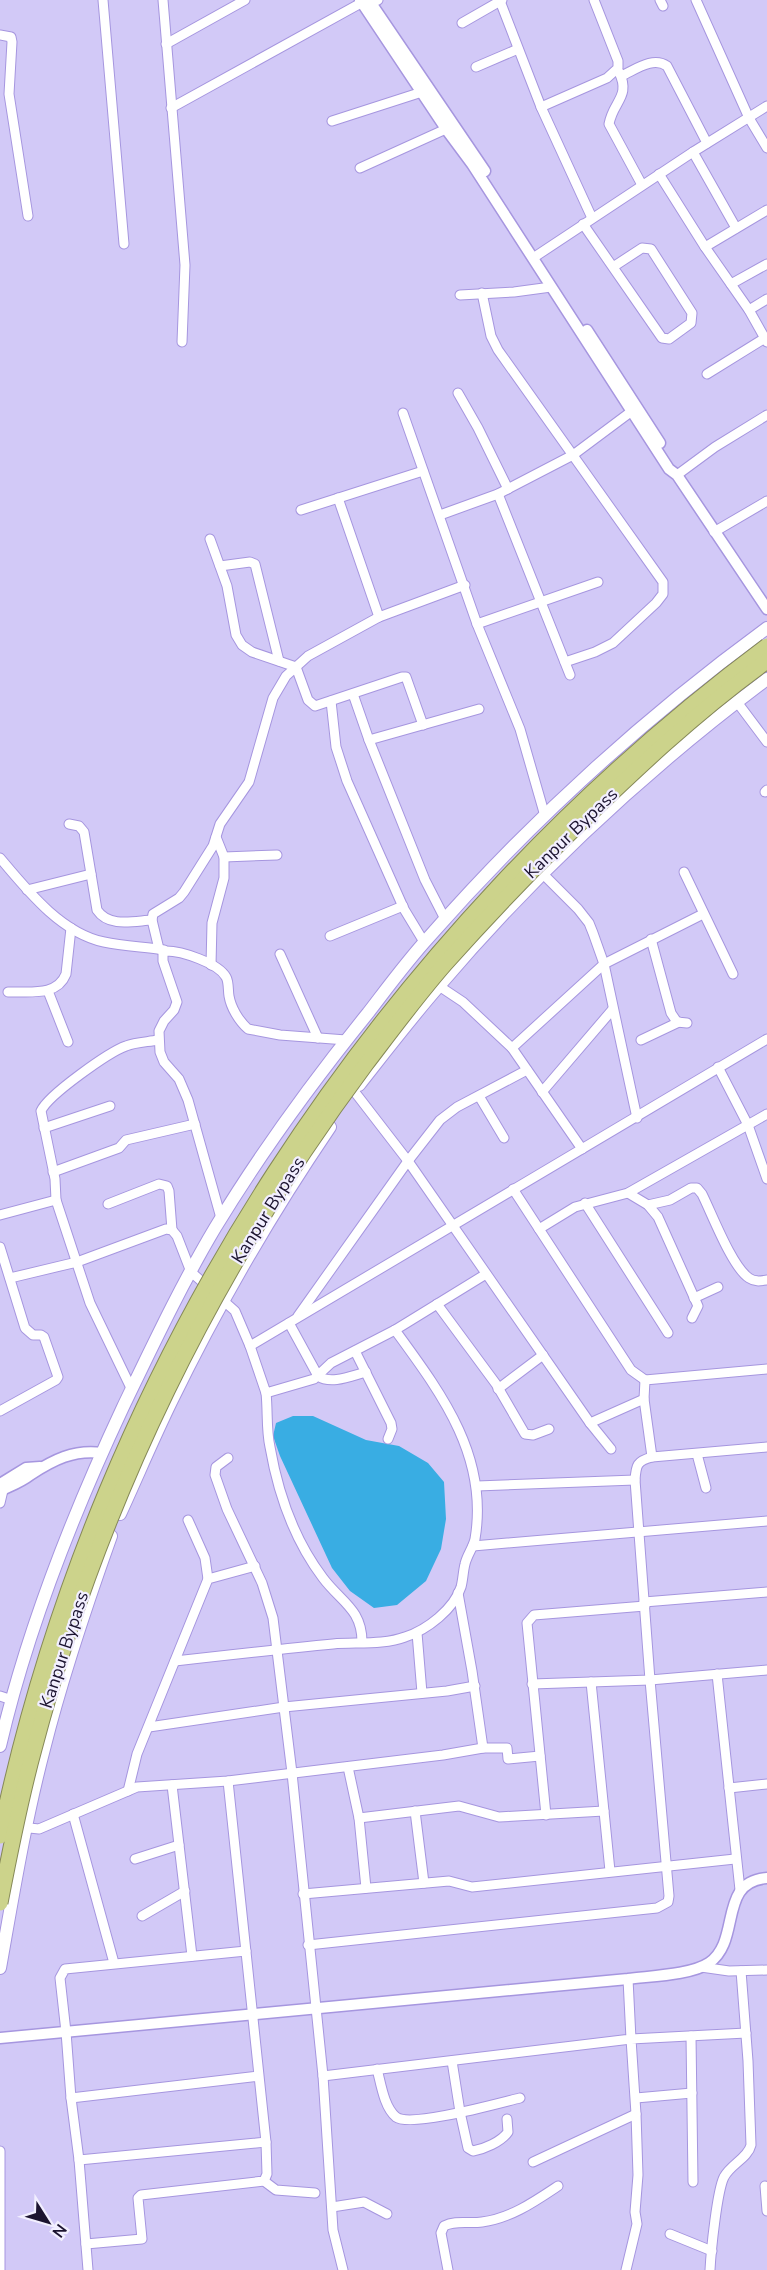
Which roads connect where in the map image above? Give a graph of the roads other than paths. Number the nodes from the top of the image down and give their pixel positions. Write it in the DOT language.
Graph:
graph roads {
  1 [pos="103,0"];
  2 [pos="163,0"];
  3 [pos="245,0"];
  4 [pos="594,0"];
  5 [pos="368,1"];
  6 [pos="501,1"];
  7 [pos="699,1"];
  8 [pos="462,23"];
  9 [pos="0,34"];
  10 [pos="166,44"];
  11 [pos="519,49"];
  12 [pos="476,67"];
  13 [pos="619,72"];
  14 [pos="422,92"];
  15 [pos="767,106"];
  16 [pos="171,108"];
  17 [pos="541,108"];
  18 [pos="748,118"];
  19 [pos="332,121"];
  20 [pos="446,129"];
  21 [pos="707,143"];
  22 [pos="767,148"];
  23 [pos="693,152"];
  24 [pos="360,168"];
  25 [pos="659,174"];
  26 [pos="642,185"];
  27 [pos="767,210"];
  28 [pos="28,216"];
  29 [pos="592,218"];
  30 [pos="583,224"];
  31 [pos="736,228"];
  32 [pos="124,244"];
  33 [pos="705,247"];
  34 [pos="536,256"];
  35 [pos="767,264"];
  36 [pos="613,267"];
  37 [pos="730,284"];
  38 [pos="551,287"];
  39 [pos="482,293"];
  40 [pos="460,295"];
  41 [pos="767,299"];
  42 [pos="749,310"];
  43 [pos="766,340"];
  44 [pos="182,342"];
  45 [pos="707,374"];
  46 [pos="458,393"];
  47 [pos="634,410"];
  48 [pos="403,413"];
  49 [pos="767,415"];
  50 [pos="573,455"];
  51 [pos="423,471"];
  52 [pos="677,475"];
  53 [pos="508,489"];
  54 [pos="498,494"];
  55 [pos="338,498"];
  56 [pos="767,501"];
  57 [pos="301,510"];
  58 [pos="440,515"];
  59 [pos="714,532"];
  60 [pos="210,538"];
  61 [pos="220,566"];
  62 [pos="598,582"];
  63 [pos="465,585"];
  64 [pos="543,602"];
  65 [pos="767,609"];
  66 [pos="379,617"];
  67 [pos="477,624"];
  68 [pos="767,628"];
  69 [pos="767,646"];
  70 [pos="279,661"];
  71 [pos="767,661"];
  72 [pos="565,662"];
  73 [pos="296,666"];
  74 [pos="570,675"];
  75 [pos="767,679"];
  76 [pos="353,694"];
  77 [pos="331,701"];
  78 [pos="737,702"];
  79 [pos="479,710"];
  80 [pos="423,725"];
  81 [pos="369,740"];
  82 [pos="767,742"];
  83 [pos="545,816"];
  84 [pos="69,824"];
  85 [pos="216,837"];
  86 [pos="277,855"];
  87 [pos="224,857"];
  88 [pos="0,858"];
  89 [pos="684,872"];
  90 [pos="542,873"];
  91 [pos="91,874"];
  92 [pos="27,890"];
  93 [pos="403,906"];
  94 [pos="703,914"];
  95 [pos="445,919"];
  96 [pos="153,920"];
  97 [pos="71,928"];
  98 [pos="330,936"];
  99 [pos="651,939"];
  100 [pos="424,942"];
  101 [pos="163,950"];
  102 [pos="280,954"];
  103 [pos="604,964"];
  104 [pos="211,965"];
  105 [pos="733,974"];
  106 [pos="439,986"];
  107 [pos="48,991"];
  108 [pos="8,992"];
  109 [pos="614,1009"];
  110 [pos="318,1038"];
  111 [pos="767,1039"];
  112 [pos="158,1040"];
  113 [pos="346,1040"];
  114 [pos="641,1040"];
  115 [pos="68,1042"];
  116 [pos="512,1048"];
  117 [pos="718,1067"];
  118 [pos="527,1070"];
  119 [pos="354,1091"];
  120 [pos="542,1092"];
  121 [pos="479,1096"];
  122 [pos="110,1107"];
  123 [pos="767,1114"];
  124 [pos="637,1118"];
  125 [pos="195,1124"];
  126 [pos="748,1125"];
  127 [pos="44,1128"];
  128 [pos="504,1138"];
  129 [pos="582,1149"];
  130 [pos="408,1161"];
  131 [pos="53,1172"];
  132 [pos="766,1173"];
  133 [pos="513,1189"];
  134 [pos="628,1193"];
  135 [pos="56,1200"];
  136 [pos="585,1203"];
  137 [pos="108,1204"];
  138 [pos="648,1205"];
  139 [pos="0,1215"];
  140 [pos="221,1218"];
  141 [pos="453,1224"];
  142 [pos="539,1229"];
  143 [pos="172,1230"];
  144 [pos="0,1246"];
  145 [pos="77,1262"];
  146 [pos="191,1272"];
  147 [pos="486,1274"];
  148 [pos="10,1278"];
  149 [pos="767,1280"];
  150 [pos="718,1287"];
  151 [pos="694,1298"];
  152 [pos="225,1300"];
  153 [pos="437,1304"];
  154 [pos="692,1318"];
  155 [pos="292,1321"];
  156 [pos="395,1330"];
  157 [pos="669,1333"];
  158 [pos="250,1346"];
  159 [pos="356,1351"];
  160 [pos="543,1355"];
  161 [pos="767,1369"];
  162 [pos="366,1372"];
  163 [pos="318,1376"];
  164 [pos="645,1380"];
  165 [pos="498,1389"];
  166 [pos="132,1390"];
  167 [pos="266,1393"];
  168 [pos="644,1399"];
  169 [pos="0,1411"];
  170 [pos="590,1423"];
  171 [pos="549,1429"];
  172 [pos="388,1439"];
  173 [pos="767,1448"];
  174 [pos="611,1449"];
  175 [pos="102,1453"];
  176 [pos="697,1454"];
  177 [pos="652,1457"];
  178 [pos="228,1458"];
  179 [pos="635,1480"];
  180 [pos="2,1486"];
  181 [pos="477,1486"];
  182 [pos="706,1488"];
  183 [pos="0,1503"];
  184 [pos="188,1520"];
  185 [pos="767,1521"];
  186 [pos="639,1531"];
  187 [pos="473,1546"];
  188 [pos="255,1566"];
  189 [pos="208,1579"];
  190 [pos="767,1592"];
  191 [pos="458,1593"];
  192 [pos="644,1604"];
  193 [pos="417,1633"];
  194 [pos="362,1642"];
  195 [pos="276,1649"];
  196 [pos="175,1661"];
  197 [pos="767,1670"];
  198 [pos="717,1674"];
  199 [pos="650,1680"];
  200 [pos="591,1682"];
  201 [pos="532,1684"];
  202 [pos="475,1686"];
  203 [pos="422,1693"];
  204 [pos="6,1698"];
  205 [pos="284,1707"];
  206 [pos="149,1727"];
  207 [pos="0,1746"];
  208 [pos="483,1748"];
  209 [pos="540,1756"];
  210 [pos="348,1767"];
  211 [pos="292,1773"];
  212 [pos="228,1781"];
  213 [pos="767,1784"];
  214 [pos="172,1785"];
  215 [pos="729,1788"];
  216 [pos="129,1791"];
  217 [pos="416,1811"];
  218 [pos="604,1811"];
  219 [pos="73,1814"];
  220 [pos="546,1815"];
  221 [pos="359,1818"];
  222 [pos="0,1823"];
  223 [pos="26,1828"];
  224 [pos="0,1836"];
  225 [pos="179,1845"];
  226 [pos="135,1859"];
  227 [pos="735,1859"];
  228 [pos="667,1866"];
  229 [pos="610,1871"];
  230 [pos="767,1878"];
  231 [pos="424,1883"];
  232 [pos="366,1888"];
  233 [pos="740,1890"];
  234 [pos="185,1891"];
  235 [pos="303,1894"];
  236 [pos="0,1903"];
  237 [pos="142,1916"];
  238 [pos="308,1945"];
  239 [pos="246,1952"];
  240 [pos="192,1956"];
  241 [pos="114,1964"];
  242 [pos="701,1967"];
  243 [pos="0,1968"];
  244 [pos="767,1970"];
  245 [pos="741,1971"];
  246 [pos="628,1980"];
  247 [pos="314,2009"];
  248 [pos="252,2015"];
  249 [pos="66,2032"];
  250 [pos="746,2033"];
  251 [pos="691,2036"];
  252 [pos="0,2038"];
  253 [pos="631,2039"];
  254 [pos="452,2061"];
  255 [pos="377,2069"];
  256 [pos="259,2076"];
  257 [pos="322,2076"];
  258 [pos="692,2093"];
  259 [pos="71,2098"];
  260 [pos="520,2098"];
  261 [pos="636,2098"];
  262 [pos="460,2112"];
  263 [pos="636,2114"];
  264 [pos="507,2119"];
  265 [pos="266,2142"];
  266 [pos="0,2151"];
  267 [pos="79,2160"];
  268 [pos="533,2162"];
  269 [pos="264,2181"];
  270 [pos="693,2182"];
  271 [pos="558,2186"];
  272 [pos="765,2187"];
  273 [pos="315,2193"];
  274 [pos="332,2207"];
  275 [pos="767,2211"];
  276 [pos="387,2214"];
  277 [pos="670,2234"];
  278 [pos="86,2244"];
  279 [pos="712,2251"];
  280 [pos="0,2270"];
  281 [pos="88,2270"];
  282 [pos="343,2270"];
  283 [pos="448,2270"];
  284 [pos="626,2270"];
  285 [pos="710,2270"];
  1 -- 32 [label="street"];
  2 -- 10 [label="street"];
  3 -- 10 [label="street"];
  4 -- 13 [label="street"];
  5 -- 14 [label="street"];
  5 -- 16 [label="street"];
  5 -- 34 [label="street"];
  6 -- 8 [label="street"];
  6 -- 11 [label="street"];
  7 -- 18 [label="street"];
  9 -- 28 [label="street"];
  10 -- 16 [label="street"];
  11 -- 12 [label="street"];
  11 -- 17 [label="street"];
  13 -- 17 [label="street"];
  13 -- 21 [label="street"];
  13 -- 26 [label="street"];
  14 -- 19 [label="street"];
  14 -- 20 [label="street"];
  15 -- 18 [label="street"];
  16 -- 44 [label="street"];
  17 -- 29 [label="street"];
  18 -- 21 [label="street"];
  18 -- 22 [label="street"];
  20 -- 24 [label="street"];
  20 -- 34 [label="street"];
  21 -- 23 [label="street"];
  23 -- 25 [label="street"];
  23 -- 31 [label="street"];
  25 -- 26 [label="street"];
  25 -- 33 [label="street"];
  26 -- 29 [label="street"];
  27 -- 31 [label="street"];
  29 -- 30 [label="street"];
  30 -- 34 [label="street"];
  30 -- 36 [label="street"];
  31 -- 33 [label="street"];
  33 -- 37 [label="street"];
  34 -- 38 [label="street"];
  34 -- 47 [label="street"];
  35 -- 37 [label="street"];
  36 -- 36 [label="street"];
  37 -- 42 [label="street"];
  38 -- 39 [label="street"];
  38 -- 47 [label="street"];
  39 -- 40 [label="street"];
  39 -- 50 [label="street"];
  41 -- 42 [label="street"];
  42 -- 43 [label="street"];
  43 -- 45 [label="street"];
  46 -- 53 [label="street"];
  47 -- 50 [label="street"];
  47 -- 52 [label="street"];
  48 -- 51 [label="street"];
  49 -- 52 [label="street"];
  50 -- 53 [label="street"];
  50 -- 72 [label="street"];
  51 -- 55 [label="street"];
  51 -- 58 [label="street"];
  52 -- 59 [label="street"];
  53 -- 54 [label="street"];
  54 -- 58 [label="street"];
  54 -- 64 [label="street"];
  55 -- 57 [label="street"];
  55 -- 66 [label="street"];
  56 -- 59 [label="street"];
  58 -- 63 [label="street"];
  59 -- 65 [label="street"];
  60 -- 61 [label="street"];
  61 -- 70 [label="street"];
  61 -- 70 [label="street"];
  62 -- 64 [label="street"];
  63 -- 66 [label="street"];
  63 -- 67 [label="street"];
  64 -- 67 [label="street"];
  64 -- 72 [label="street"];
  66 -- 73 [label="street"];
  67 -- 83 [label="street"];
  68 -- 83 [label="main road"];
  69 -- 224 [label="highway, Kanpur Bypass, bridge"];
  70 -- 73 [label="street"];
  71 -- 236 [label="highway, Kanpur Bypass, bridge"];
  72 -- 74 [label="street"];
  73 -- 77 [label="street"];
  73 -- 85 [label="street"];
  75 -- 78 [label="main road"];
  76 -- 77 [label="street"];
  76 -- 80 [label="street"];
  76 -- 81 [label="street"];
  77 -- 93 [label="street"];
  78 -- 82 [label="street"];
  78 -- 90 [label="main road"];
  79 -- 80 [label="street"];
  80 -- 81 [label="street"];
  81 -- 95 [label="street"];
  83 -- 95 [label="main road"];
  84 -- 91 [label="street"];
  85 -- 87 [label="street"];
  85 -- 96 [label="street"];
  86 -- 87 [label="street"];
  87 -- 104 [label="street"];
  88 -- 92 [label="street"];
  89 -- 94 [label="street"];
  90 -- 103 [label="street"];
  90 -- 106 [label="main road"];
  91 -- 92 [label="street"];
  91 -- 96 [label="street"];
  92 -- 97 [label="street"];
  93 -- 98 [label="street"];
  93 -- 100 [label="street"];
  94 -- 99 [label="street"];
  94 -- 105 [label="street"];
  95 -- 100 [label="main road"];
  96 -- 101 [label="street"];
  97 -- 101 [label="street"];
  97 -- 107 [label="street"];
  99 -- 103 [label="street"];
  99 -- 114 [label="street"];
  100 -- 113 [label="main road"];
  101 -- 104 [label="street"];
  101 -- 112 [label="street"];
  102 -- 110 [label="street"];
  103 -- 109 [label="street"];
  103 -- 116 [label="street"];
  104 -- 110 [label="street"];
  106 -- 116 [label="street"];
  106 -- 119 [label="main road"];
  107 -- 108 [label="street"];
  107 -- 115 [label="street"];
  109 -- 120 [label="street"];
  109 -- 124 [label="street"];
  110 -- 113 [label="street"];
  111 -- 117 [label="street"];
  112 -- 125 [label="street"];
  112 -- 127 [label="street"];
  113 -- 140 [label="main road"];
  116 -- 118 [label="street"];
  117 -- 124 [label="street"];
  117 -- 126 [label="street"];
  118 -- 120 [label="street"];
  118 -- 121 [label="street"];
  119 -- 130 [label="street"];
  119 -- 152 [label="main road"];
  120 -- 129 [label="street"];
  121 -- 128 [label="street"];
  121 -- 130 [label="street"];
  122 -- 127 [label="street"];
  123 -- 126 [label="street"];
  124 -- 129 [label="street"];
  125 -- 131 [label="street"];
  125 -- 140 [label="street"];
  126 -- 132 [label="street"];
  126 -- 134 [label="street"];
  127 -- 131 [label="street"];
  129 -- 133 [label="street"];
  130 -- 141 [label="street"];
  130 -- 155 [label="street"];
  131 -- 135 [label="street"];
  133 -- 141 [label="street"];
  133 -- 142 [label="street"];
  134 -- 136 [label="street"];
  134 -- 138 [label="street"];
  135 -- 139 [label="street"];
  135 -- 145 [label="street"];
  136 -- 142 [label="street"];
  136 -- 157 [label="street"];
  137 -- 143 [label="street"];
  138 -- 149 [label="street"];
  138 -- 151 [label="street"];
  140 -- 146 [label="main road"];
  141 -- 147 [label="street"];
  141 -- 155 [label="street"];
  142 -- 164 [label="street"];
  143 -- 145 [label="street"];
  143 -- 146 [label="street"];
  144 -- 148 [label="street"];
  145 -- 148 [label="street"];
  145 -- 166 [label="street"];
  146 -- 152 [label="street"];
  146 -- 166 [label="main road"];
  147 -- 153 [label="street"];
  147 -- 160 [label="street"];
  148 -- 169 [label="street"];
  150 -- 151 [label="street"];
  151 -- 154 [label="street"];
  152 -- 158 [label="street"];
  152 -- 223 [label="main road"];
  153 -- 156 [label="street"];
  153 -- 165 [label="street"];
  155 -- 158 [label="street"];
  155 -- 163 [label="street"];
  156 -- 159 [label="street"];
  156 -- 181 [label="street"];
  158 -- 167 [label="street"];
  159 -- 162 [label="street"];
  159 -- 163 [label="street"];
  160 -- 165 [label="street"];
  160 -- 170 [label="street"];
  161 -- 164 [label="street"];
  162 -- 163 [label="street"];
  162 -- 172 [label="street"];
  163 -- 167 [label="street"];
  164 -- 168 [label="street"];
  165 -- 171 [label="street"];
  166 -- 175 [label="main road"];
  167 -- 194 [label="street"];
  168 -- 170 [label="street"];
  168 -- 177 [label="street"];
  170 -- 174 [label="street"];
  173 -- 176 [label="street"];
  175 -- 180 [label="street"];
  175 -- 204 [label="main road"];
  176 -- 177 [label="street"];
  176 -- 182 [label="street"];
  177 -- 179 [label="street"];
  178 -- 188 [label="street"];
  179 -- 181 [label="street"];
  179 -- 186 [label="street"];
  180 -- 183 [label="street"];
  181 -- 187 [label="street"];
  184 -- 189 [label="street"];
  185 -- 186 [label="street"];
  186 -- 187 [label="street"];
  186 -- 192 [label="street"];
  187 -- 191 [label="street"];
  188 -- 189 [label="street"];
  188 -- 195 [label="street"];
  189 -- 196 [label="street"];
  190 -- 192 [label="street"];
  191 -- 193 [label="street"];
  191 -- 202 [label="street"];
  192 -- 199 [label="street"];
  192 -- 201 [label="street"];
  193 -- 194 [label="street"];
  193 -- 203 [label="street"];
  194 -- 195 [label="street"];
  195 -- 196 [label="street"];
  195 -- 205 [label="street"];
  196 -- 206 [label="street"];
  197 -- 198 [label="street"];
  198 -- 199 [label="street"];
  198 -- 215 [label="street"];
  199 -- 200 [label="street"];
  199 -- 228 [label="street"];
  200 -- 201 [label="street"];
  200 -- 218 [label="street"];
  201 -- 209 [label="street"];
  202 -- 203 [label="street"];
  202 -- 208 [label="street"];
  203 -- 205 [label="street"];
  204 -- 207 [label="main road"];
  205 -- 206 [label="street"];
  205 -- 211 [label="street"];
  206 -- 216 [label="street"];
  208 -- 209 [label="street"];
  208 -- 210 [label="street"];
  209 -- 220 [label="street"];
  210 -- 211 [label="street"];
  210 -- 221 [label="street"];
  211 -- 212 [label="street"];
  211 -- 235 [label="street"];
  212 -- 214 [label="street"];
  212 -- 239 [label="street"];
  213 -- 215 [label="street"];
  214 -- 216 [label="street"];
  214 -- 225 [label="street"];
  215 -- 227 [label="street"];
  216 -- 219 [label="street"];
  217 -- 220 [label="street"];
  217 -- 221 [label="street"];
  217 -- 231 [label="street"];
  218 -- 220 [label="street"];
  218 -- 229 [label="street"];
  219 -- 223 [label="street"];
  219 -- 241 [label="street"];
  221 -- 232 [label="street"];
  222 -- 223 [label="street"];
  223 -- 243 [label="main road"];
  225 -- 226 [label="street"];
  225 -- 234 [label="street"];
  227 -- 228 [label="street"];
  227 -- 233 [label="street"];
  228 -- 229 [label="street"];
  228 -- 238 [label="street"];
  229 -- 231 [label="street"];
  230 -- 233 [label="street"];
  231 -- 232 [label="street"];
  232 -- 235 [label="street"];
  233 -- 242 [label="street"];
  234 -- 237 [label="street"];
  234 -- 240 [label="street"];
  235 -- 238 [label="street"];
  238 -- 247 [label="street"];
  239 -- 240 [label="street"];
  239 -- 248 [label="street"];
  240 -- 241 [label="street"];
  241 -- 249 [label="street"];
  242 -- 245 [label="street"];
  242 -- 246 [label="street"];
  244 -- 245 [label="street"];
  245 -- 250 [label="street"];
  246 -- 247 [label="street"];
  246 -- 253 [label="street"];
  247 -- 248 [label="street"];
  247 -- 257 [label="street"];
  248 -- 249 [label="street"];
  248 -- 256 [label="street"];
  249 -- 252 [label="street"];
  249 -- 259 [label="street"];
  250 -- 251 [label="street"];
  250 -- 279 [label="street"];
  251 -- 253 [label="street"];
  251 -- 258 [label="street"];
  253 -- 254 [label="street"];
  253 -- 261 [label="street"];
  254 -- 255 [label="street"];
  254 -- 262 [label="street"];
  255 -- 257 [label="street"];
  255 -- 262 [label="street"];
  256 -- 259 [label="street"];
  256 -- 265 [label="street"];
  257 -- 274 [label="street"];
  258 -- 261 [label="street"];
  258 -- 270 [label="street"];
  259 -- 267 [label="street"];
  260 -- 262 [label="street"];
  261 -- 263 [label="street"];
  262 -- 264 [label="street"];
  263 -- 268 [label="street"];
  263 -- 284 [label="street"];
  265 -- 267 [label="street"];
  265 -- 269 [label="street"];
  266 -- 280 [label="street"];
  267 -- 278 [label="street"];
  269 -- 273 [label="street"];
  269 -- 278 [label="street"];
  271 -- 283 [label="street"];
  272 -- 275 [label="street"];
  274 -- 276 [label="street"];
  274 -- 282 [label="street"];
  277 -- 279 [label="street"];
  278 -- 281 [label="street"];
  279 -- 285 [label="street"];
}
